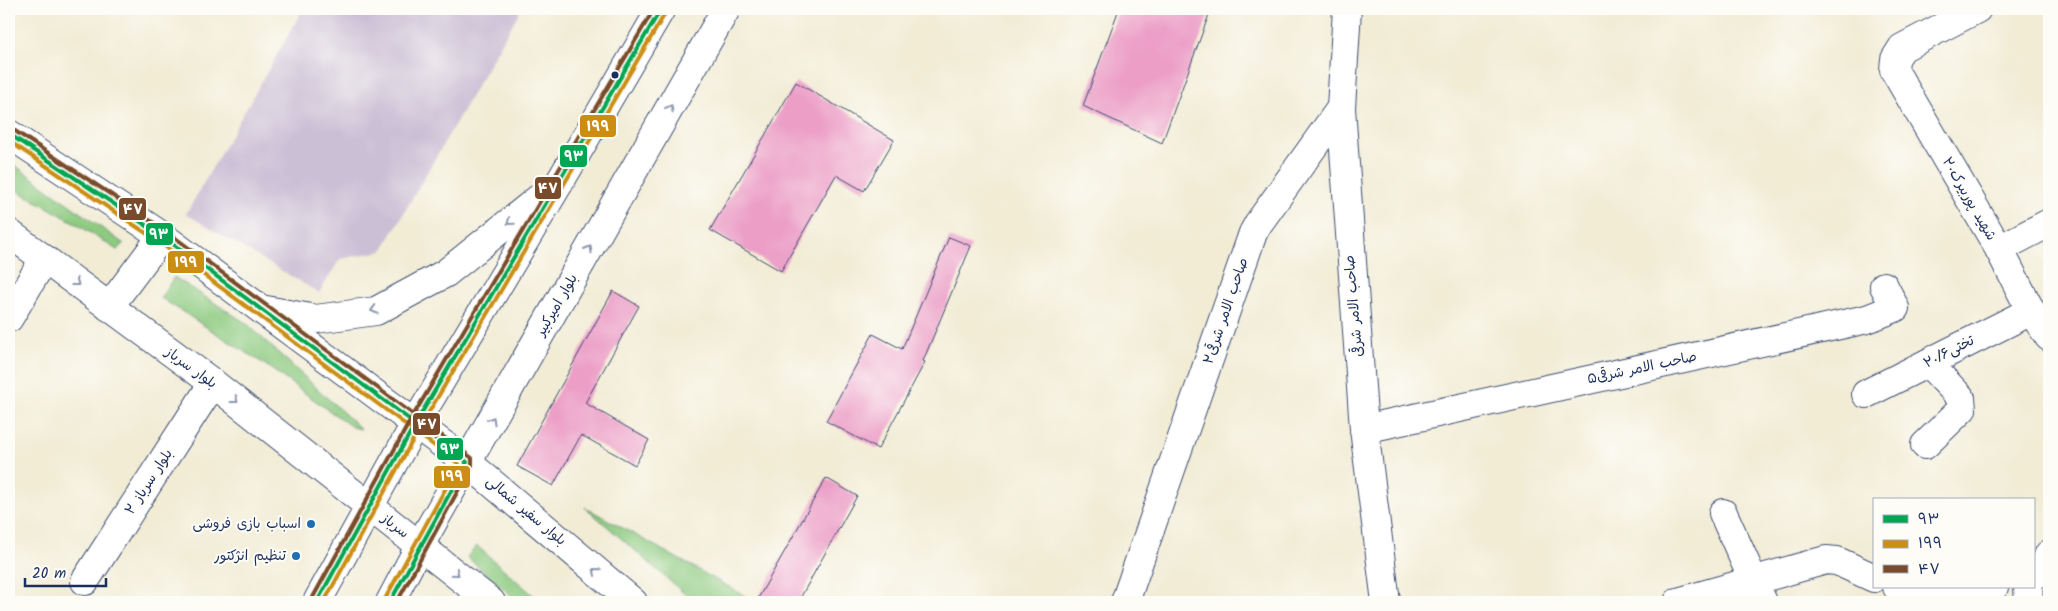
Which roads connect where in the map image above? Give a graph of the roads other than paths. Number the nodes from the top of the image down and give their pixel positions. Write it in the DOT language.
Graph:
graph roads {
  1 [pos="660,9"];
  2 [pos="726,9"];
  3 [pos="1348,9"];
  4 [pos="1977,9"];
  5 [pos="1340,108"];
  6 [pos="9,134"];
  7 [pos="561,180"];
  8 [pos="2049,223"];
  9 [pos="9,233"];
  10 [pos="162,236"];
  11 [pos="1999,248"];
  12 [pos="44,259"];
  13 [pos="1884,286"];
  14 [pos="109,307"];
  15 [pos="261,309"];
  16 [pos="2031,311"];
  17 [pos="9,318"];
  18 [pos="2049,337"];
  19 [pos="1928,363"];
  20 [pos="213,383"];
  21 [pos="1866,394"];
  22 [pos="415,424"];
  23 [pos="1364,429"];
  24 [pos="1925,445"];
  25 [pos="467,462"];
  26 [pos="370,506"];
  27 [pos="1723,513"];
  28 [pos="420,545"];
  29 [pos="2049,554"];
  30 [pos="2036,574"];
  31 [pos="1873,578"];
  32 [pos="85,581"];
  33 [pos="1899,588"];
  34 [pos="1987,588"];
  35 [pos="2028,588"];
  36 [pos="1759,592"];
  37 [pos="1380,596"];
  38 [pos="317,602"];
  39 [pos="390,602"];
  40 [pos="491,602"];
  41 [pos="633,602"];
  42 [pos="1124,602"];
  43 [pos="1678,602"];
  44 [pos="2029,602"];
  1 -- 7 [label="street"];
  25 -- 2 [label="street, بلوار امیرکبیر, one-way"];
  3 -- 5 [label="street, صاحب الامر شرقی"];
  4 -- 11 [label="street, شهید پوربیرک۲۰"];
  5 -- 23 [label="street, صاحب الامر شرقی"];
  5 -- 42 [label="street, ۲صاحب الامر شرقی"];
  6 -- 10 [label="street"];
  7 -- 15 [label="street, one-way"];
  7 -- 22 [label="street"];
  8 -- 11 [label="street"];
  9 -- 12 [label="street, بلوار سرباز"];
  10 -- 14 [label="street"];
  10 -- 15 [label="street"];
  11 -- 16 [label="street, شهید پوربیرک۲۰"];
  12 -- 14 [label="street, بلوار سرباز, one-way"];
  12 -- 17 [label="street"];
  13 -- 23 [label="street, صاحب الامر شرقی۵"];
  14 -- 20 [label="street, بلوار سرباز"];
  15 -- 22 [label="street"];
  16 -- 18 [label="street, شهید پوربیرک۲۰"];
  16 -- 19 [label="street, تختی۲۰/۶"];
  19 -- 21 [label="street, تختی۲۰/۶"];
  19 -- 24 [label="street"];
  20 -- 26 [label="street, بلوار سرباز, one-way"];
  20 -- 32 [label="street, ۲ بلوار سرباز"];
  22 -- 25 [label="street, بلوار سفیر شمالی"];
  22 -- 26 [label="street"];
  23 -- 37 [label="street, صاحب الامر شرقی"];
  25 -- 28 [label="street, بلوار امیرکبیر"];
  41 -- 25 [label="street, بلوار سفیر شمالی, one-way"];
  26 -- 28 [label="street, سرباز"];
  26 -- 38 [label="street"];
  27 -- 36 [label="street"];
  28 -- 39 [label="street, بلوار امیرکبیر"];
  28 -- 40 [label="street, one-way"];
  29 -- 30 [label="street"];
  31 -- 36 [label="street"];
  33 -- 34 [label="street"];
  35 -- 44 [label="street"];
  36 -- 43 [label="street"];
}
